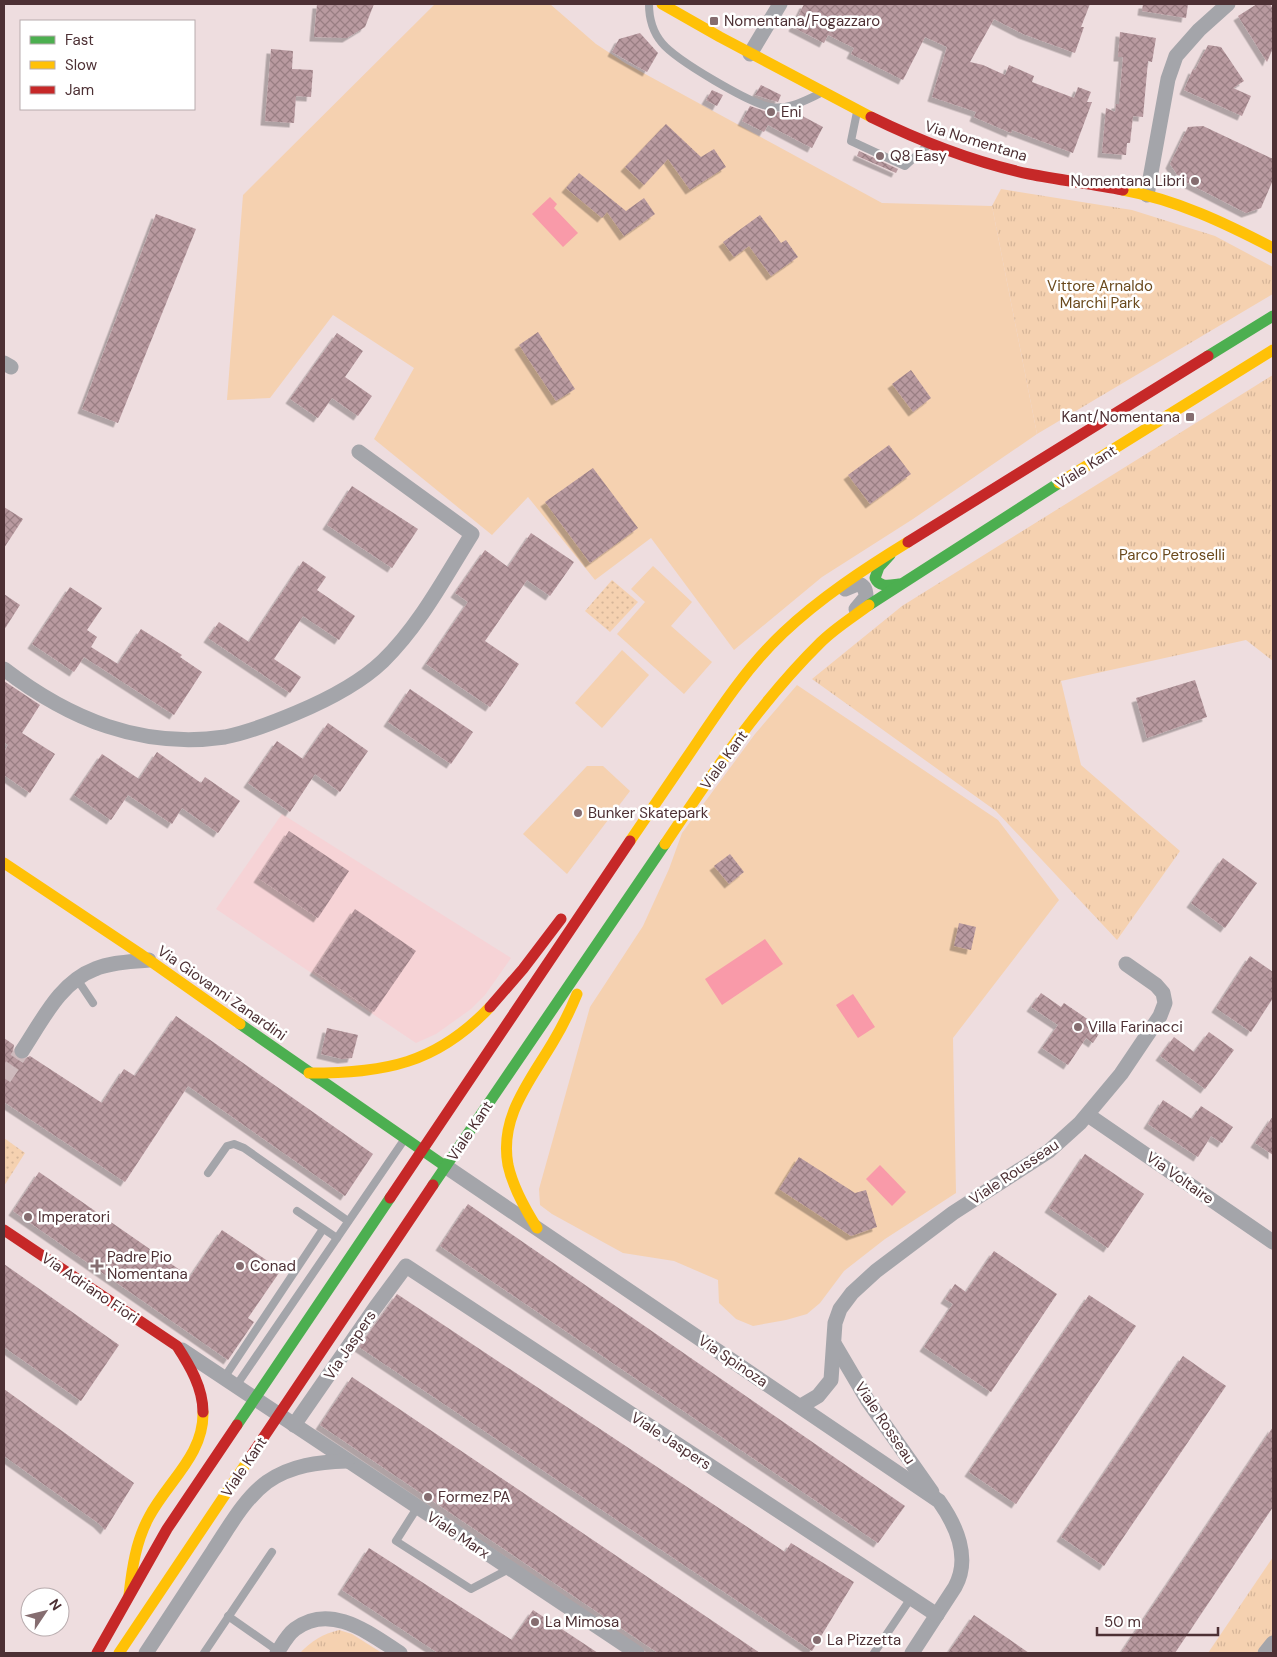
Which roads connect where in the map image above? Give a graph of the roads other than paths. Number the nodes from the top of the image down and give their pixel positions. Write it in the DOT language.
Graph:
graph roads {
  1 [pos="649,4"];
  2 [pos="662,4"];
  3 [pos="780,4"];
  4 [pos="1228,4"];
  5 [pos="750,54"];
  6 [pos="824,92"];
  7 [pos="857,110"];
  8 [pos="929,144"];
  9 [pos="1147,195"];
  10 [pos="1273,248"];
  11 [pos="1273,316"];
  12 [pos="1273,350"];
  13 [pos="359,452"];
  14 [pos="904,544"];
  15 [pos="899,584"];
  16 [pos="841,625"];
  17 [pos="782,634"];
  18 [pos="4,669"];
  19 [pos="4,863"];
  20 [pos="614,864"];
  21 [pos="600,940"];
  22 [pos="149,960"];
  23 [pos="1126,964"];
  24 [pos="76,979"];
  25 [pos="93,1004"];
  26 [pos="22,1051"];
  27 [pos="310,1073"];
  28 [pos="1088,1115"];
  29 [pos="405,1138"];
  30 [pos="423,1150"];
  31 [pos="446,1166"];
  32 [pos="208,1173"];
  33 [pos="297,1211"];
  34 [pos="348,1222"];
  35 [pos="537,1228"];
  36 [pos="323,1229"];
  37 [pos="4,1230"];
  38 [pos="337,1238"];
  39 [pos="1273,1242"];
  40 [pos="406,1266"];
  41 [pos="834,1344"];
  42 [pos="177,1346"];
  43 [pos="230,1382"];
  44 [pos="255,1399"];
  45 [pos="801,1406"];
  46 [pos="279,1415"];
  47 [pos="294,1425"];
  48 [pos="347,1461"];
  49 [pos="939,1501"];
  50 [pos="417,1508"];
  51 [pos="272,1552"];
  52 [pos="509,1569"];
  53 [pos="129,1595"];
  54 [pos="910,1598"];
  55 [pos="937,1615"];
  56 [pos="228,1616"];
  57 [pos="1273,1643"];
  58 [pos="277,1652"];
  59 [pos="97,1653"];
  60 [pos="119,1653"];
  61 [pos="146,1653"];
  62 [pos="204,1653"];
  63 [pos="400,1653"];
  64 [pos="637,1653"];
  65 [pos="874,1653"];
  66 [pos="912,1653"];
  67 [pos="1264,1653"];
  1 -- 6 [label="lane"];
  2 -- 5 [label="main road, Via Nomentana"];
  3 -- 5 [label="street"];
  4 -- 9 [label="street"];
  5 -- 6 [label="main road, Via Nomentana"];
  6 -- 7 [label="main road, Via Nomentana"];
  7 -- 8 [label="main road, Via Nomentana"];
  7 -- 8 [label="lane"];
  8 -- 9 [label="main road, Via Nomentana"];
  9 -- 10 [label="main road, Via Nomentana"];
  11 -- 14 [label="main road, Viale Kant"];
  12 -- 15 [label="main road, Viale Kant"];
  13 -- 18 [label="street"];
  14 -- 15 [label="main road, Viale Kant"];
  14 -- 17 [label="main road, Viale Kant"];
  15 -- 16 [label="main road, Viale Kant"];
  16 -- 17 [label="street, Viale Kant"];
  16 -- 21 [label="main road, Viale Kant"];
  17 -- 20 [label="main road, Viale Kant"];
  19 -- 22 [label="main road, Via Giovanni Zanardini"];
  20 -- 27 [label="main road"];
  20 -- 30 [label="main road, Viale Kant"];
  21 -- 31 [label="main road, Viale Kant"];
  21 -- 35 [label="main road"];
  22 -- 24 [label="street"];
  22 -- 27 [label="main road, Via Giovanni Zanardini"];
  23 -- 28 [label="street, Viale Rousseau"];
  24 -- 25 [label="lane"];
  24 -- 26 [label="street"];
  27 -- 29 [label="main road, Via Giovanni Zanardini"];
  28 -- 39 [label="street, Via Voltaire"];
  28 -- 41 [label="street, Viale Rousseau"];
  29 -- 30 [label="main road, Via Giovanni Zanardini"];
  29 -- 34 [label="lane"];
  30 -- 31 [label="main road, Via Spinoza"];
  30 -- 44 [label="main road, Viale Kant"];
  31 -- 35 [label="street, Via Spinoza"];
  31 -- 46 [label="main road, Viale Kant"];
  32 -- 34 [label="lane"];
  33 -- 36 [label="lane"];
  34 -- 38 [label="lane"];
  35 -- 45 [label="street, Via Spinoza"];
  36 -- 38 [label="lane"];
  36 -- 43 [label="lane"];
  37 -- 42 [label="main road, Via Adriano Fiori"];
  38 -- 43 [label="lane"];
  40 -- 47 [label="street, Via Jaspers"];
  40 -- 54 [label="street, Viale Jaspers"];
  41 -- 45 [label="street, Viale Rousseau"];
  41 -- 49 [label="street, Viale Rosseau"];
  42 -- 43 [label="street, Via Adriano Fiori"];
  42 -- 53 [label="main road, Via Adriano Fiori"];
  43 -- 44 [label="street, Via Adriano Fiori"];
  44 -- 46 [label="street, Via Adriano Fiori"];
  44 -- 53 [label="main road, Viale Kant"];
  45 -- 49 [label="street, Via Spinoza"];
  46 -- 47 [label="street, Viale Marx"];
  46 -- 60 [label="main road, Viale Kant"];
  47 -- 48 [label="street, Viale Marx"];
  48 -- 50 [label="street, Viale Marx"];
  48 -- 61 [label="street, Viale Kant"];
  49 -- 55 [label="street, Via Spinoza"];
  50 -- 52 [label="street, Viale Marx"];
  50 -- 52 [label="lane"];
  51 -- 56 [label="lane"];
  52 -- 64 [label="street, Viale Marx"];
  53 -- 59 [label="main road, Viale Kant"];
  54 -- 55 [label="street, Viale Jaspers"];
  54 -- 65 [label="lane"];
  55 -- 66 [label="street, Via Spinoza"];
  56 -- 58 [label="lane"];
  56 -- 62 [label="lane"];
  57 -- 67 [label="street"];
  58 -- 63 [label="street"];
}
